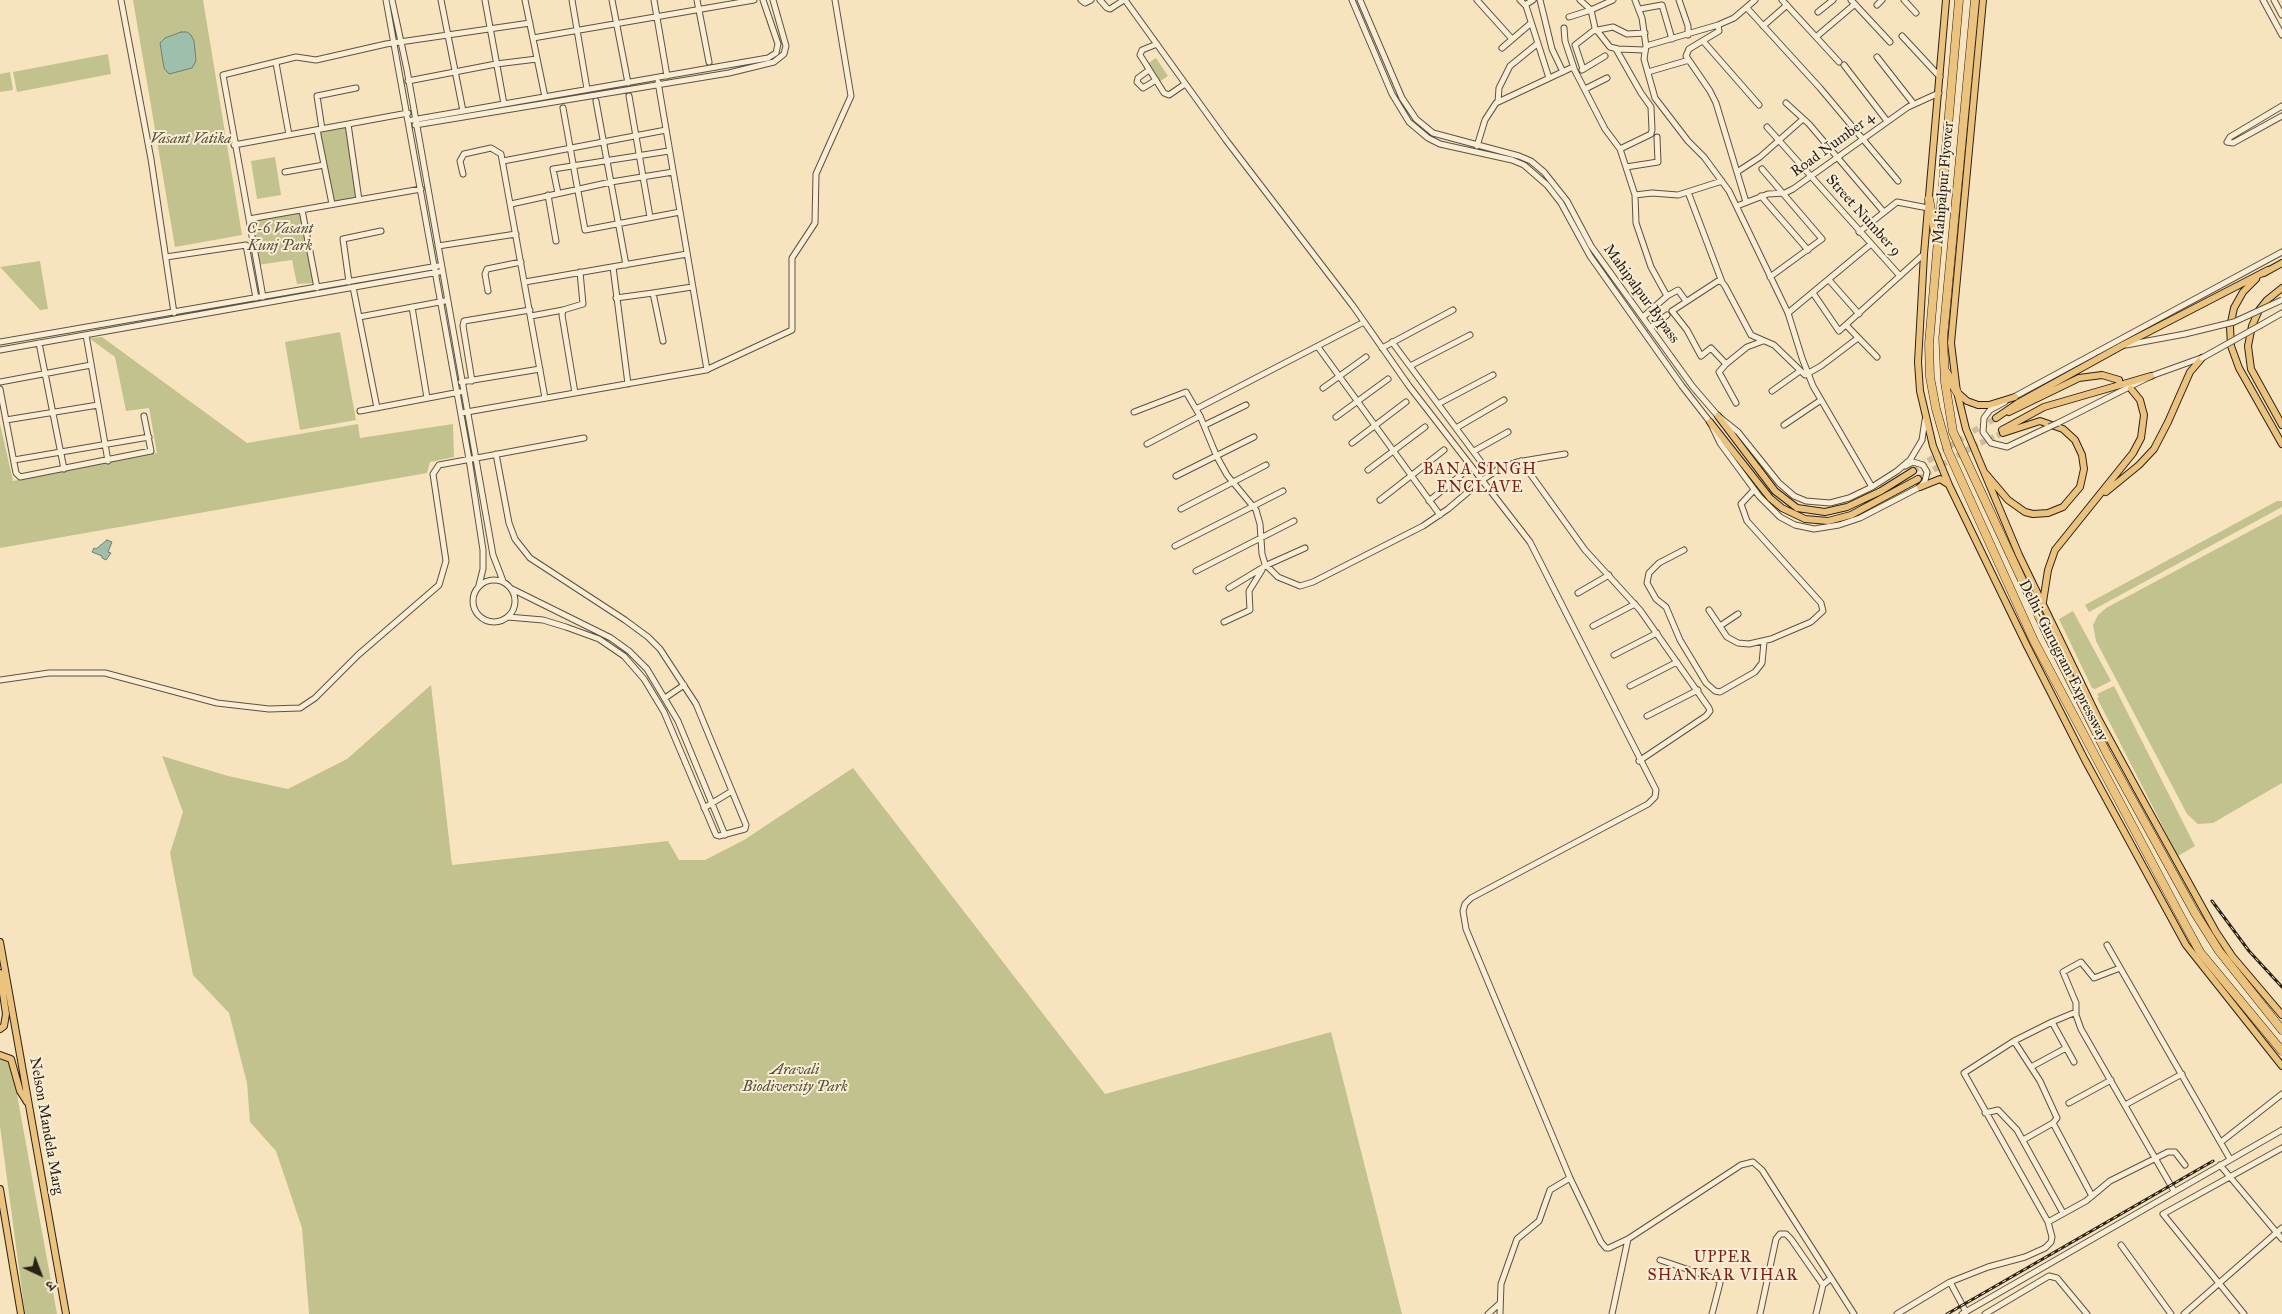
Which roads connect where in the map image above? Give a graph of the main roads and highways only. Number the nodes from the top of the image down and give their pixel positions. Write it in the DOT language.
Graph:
graph roads {
  1 [pos="1946,0"];
  2 [pos="1959,0"];
  3 [pos="1975,0"];
  4 [pos="1983,0"];
  5 [pos="1929,199"];
  6 [pos="1937,244"];
  7 [pos="2282,262"];
  8 [pos="2268,270"];
  9 [pos="2282,288"];
  10 [pos="2202,358"];
  11 [pos="1944,368"];
  12 [pos="2151,376"];
  13 [pos="2119,380"];
  14 [pos="2131,389"];
  15 [pos="1957,392"];
  16 [pos="2015,397"];
  17 [pos="1718,416"];
  18 [pos="1710,422"];
  19 [pos="2282,425"];
  20 [pos="2282,444"];
  21 [pos="1980,467"];
  22 [pos="1913,471"];
  23 [pos="1918,479"];
  24 [pos="1949,485"];
  25 [pos="1920,487"];
  26 [pos="2079,518"];
  27 [pos="2043,602"];
  28 [pos="0,942"];
  29 [pos="0,973"];
  30 [pos="2282,1015"];
  31 [pos="0,1029"];
  32 [pos="2282,1030"];
  33 [pos="2282,1051"];
  34 [pos="0,1055"];
  35 [pos="2282,1066"];
  36 [pos="30,1108"];
  37 [pos="0,1189"];
  38 [pos="21,1314"];
  39 [pos="66,1314"];
  1 -- 5 [label="main road"];
  2 -- 6 [label="highway, Mahipalpur Flyover"];
  3 -- 11 [label="highway, Mahipalpur Flyover"];
  4 -- 15 [label="main road"];
  5 -- 6 [label="highway"];
  5 -- 24 [label="main road"];
  6 -- 33 [label="highway, Delhi-Gurugram Expressway"];
  7 -- 8 [label="main road"];
  8 -- 13 [label="main road"];
  8 -- 20 [label="main road"];
  9 -- 19 [label="main road"];
  10 -- 26 [label="main road"];
  11 -- 15 [label="highway"];
  11 -- 32 [label="highway, Delhi-Gurugram Expressway"];
  12 -- 21 [label="main road"];
  14 -- 26 [label="main road"];
  15 -- 16 [label="main road"];
  15 -- 21 [label="main road"];
  17 -- 22 [label="main road"];
  18 -- 23 [label="main road"];
  21 -- 27 [label="main road"];
  24 -- 25 [label="main road"];
  24 -- 35 [label="main road"];
  26 -- 27 [label="main road"];
  27 -- 30 [label="main road"];
  28 -- 36 [label="main road, Nelson Mandela Marg"];
  29 -- 31 [label="main road"];
  34 -- 36 [label="main road"];
  36 -- 39 [label="main road, Nelson Mandela Marg"];
  37 -- 38 [label="main road"];
}
